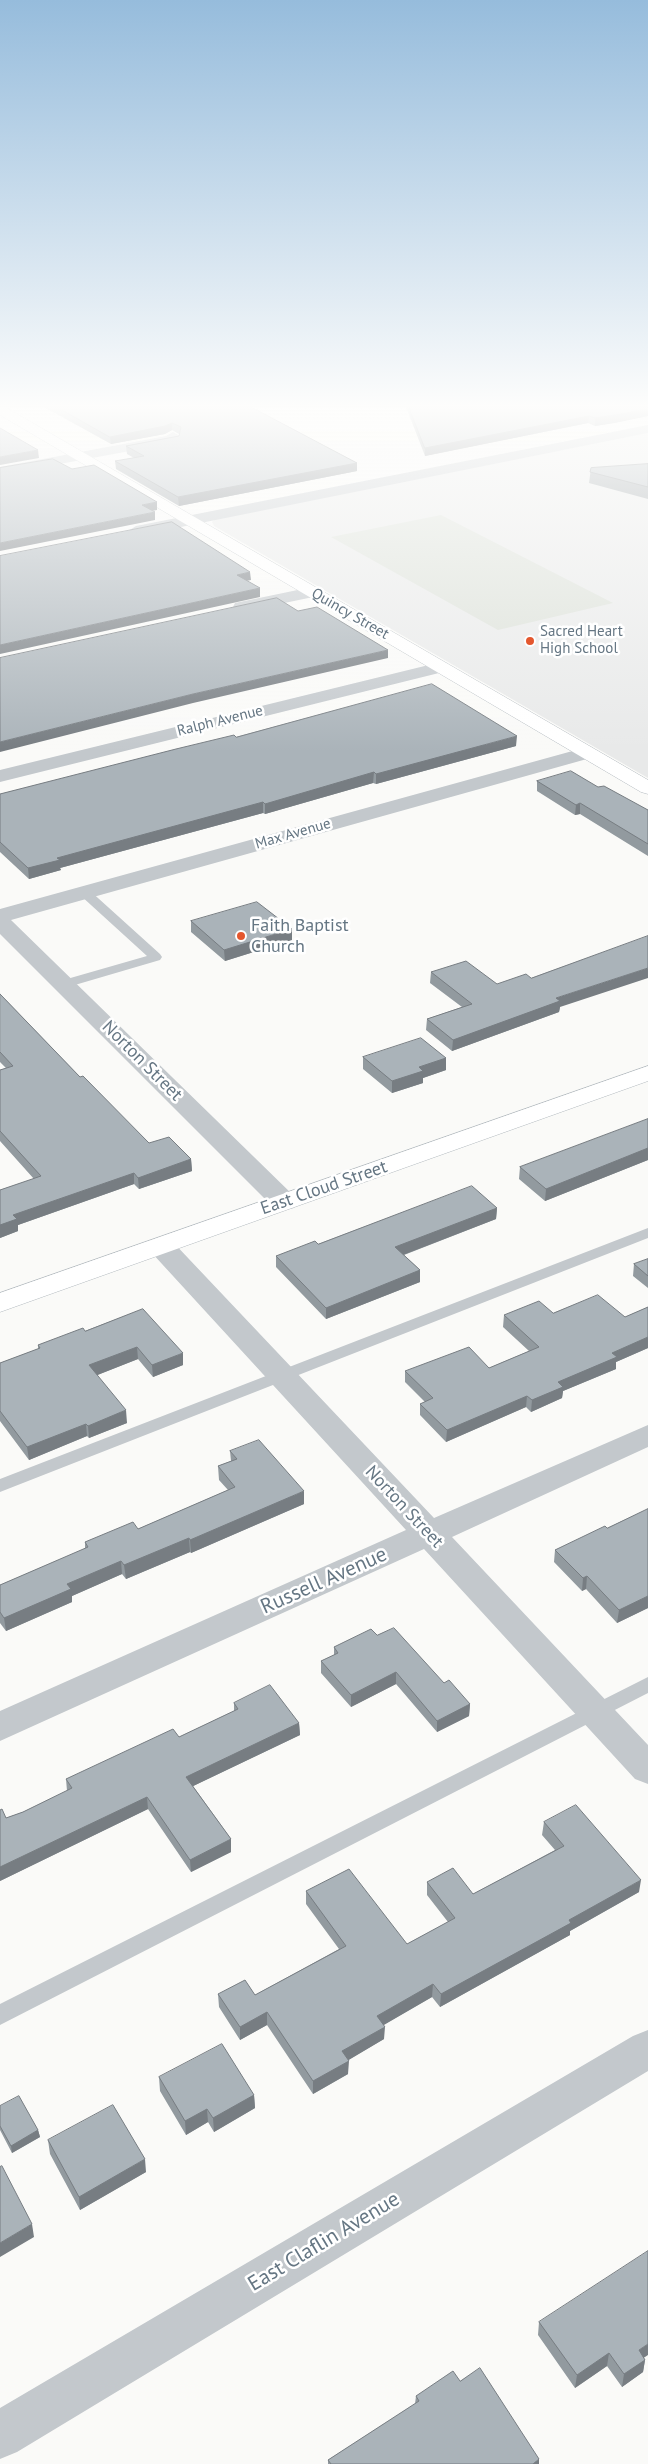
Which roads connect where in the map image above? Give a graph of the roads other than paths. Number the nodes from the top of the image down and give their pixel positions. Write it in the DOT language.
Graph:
graph roads {
  1 [pos="181,522"];
  2 [pos="193,522"];
  3 [pos="124,534"];
  4 [pos="312,592"];
  5 [pos="224,611"];
  6 [pos="441,667"];
  7 [pos="587,753"];
  8 [pos="0,776"];
  9 [pos="648,788"];
  10 [pos="84,892"];
  11 [pos="0,916"];
  12 [pos="0,920"];
  13 [pos="64,984"];
  14 [pos="648,1074"];
  15 [pos="284,1202"];
  16 [pos="648,1233"];
  17 [pos="161,1246"];
  18 [pos="0,1303"];
  19 [pos="282,1376"];
  20 [pos="648,1435"];
  21 [pos="0,1486"];
  22 [pos="429,1534"];
  23 [pos="648,1684"];
  24 [pos="595,1711"];
  25 [pos="0,1728"];
  26 [pos="648,1769"];
  27 [pos="0,2015"];
  28 [pos="648,2050"];
  29 [pos="0,2435"];
  1 -- 3 [label="street"];
  2 -- 4 [label="street, Quincy Street"];
  4 -- 5 [label="street"];
  4 -- 6 [label="street, Quincy Street"];
  6 -- 7 [label="street, Quincy Street"];
  6 -- 8 [label="street, Ralph Avenue"];
  7 -- 9 [label="street, Quincy Street"];
  7 -- 10 [label="street, Max Avenue"];
  10 -- 11 [label="street, Max Avenue"];
  10 -- 13 [label="lane"];
  12 -- 13 [label="street, Norton Street"];
  13 -- 15 [label="street, Norton Street"];
  14 -- 15 [label="street, East Cloud Street"];
  15 -- 17 [label="street, East Cloud Street"];
  16 -- 19 [label="lane"];
  17 -- 18 [label="street, East Cloud Street"];
  17 -- 19 [label="street, Norton Street"];
  19 -- 21 [label="lane"];
  19 -- 22 [label="street, Norton Street"];
  20 -- 22 [label="street, Russell Avenue"];
  22 -- 24 [label="street, Norton Street"];
  22 -- 25 [label="street, Russell Avenue"];
  23 -- 24 [label="lane"];
  24 -- 26 [label="street, Norton Street"];
  24 -- 27 [label="lane"];
  28 -- 29 [label="street, East Claflin Avenue"];
}
